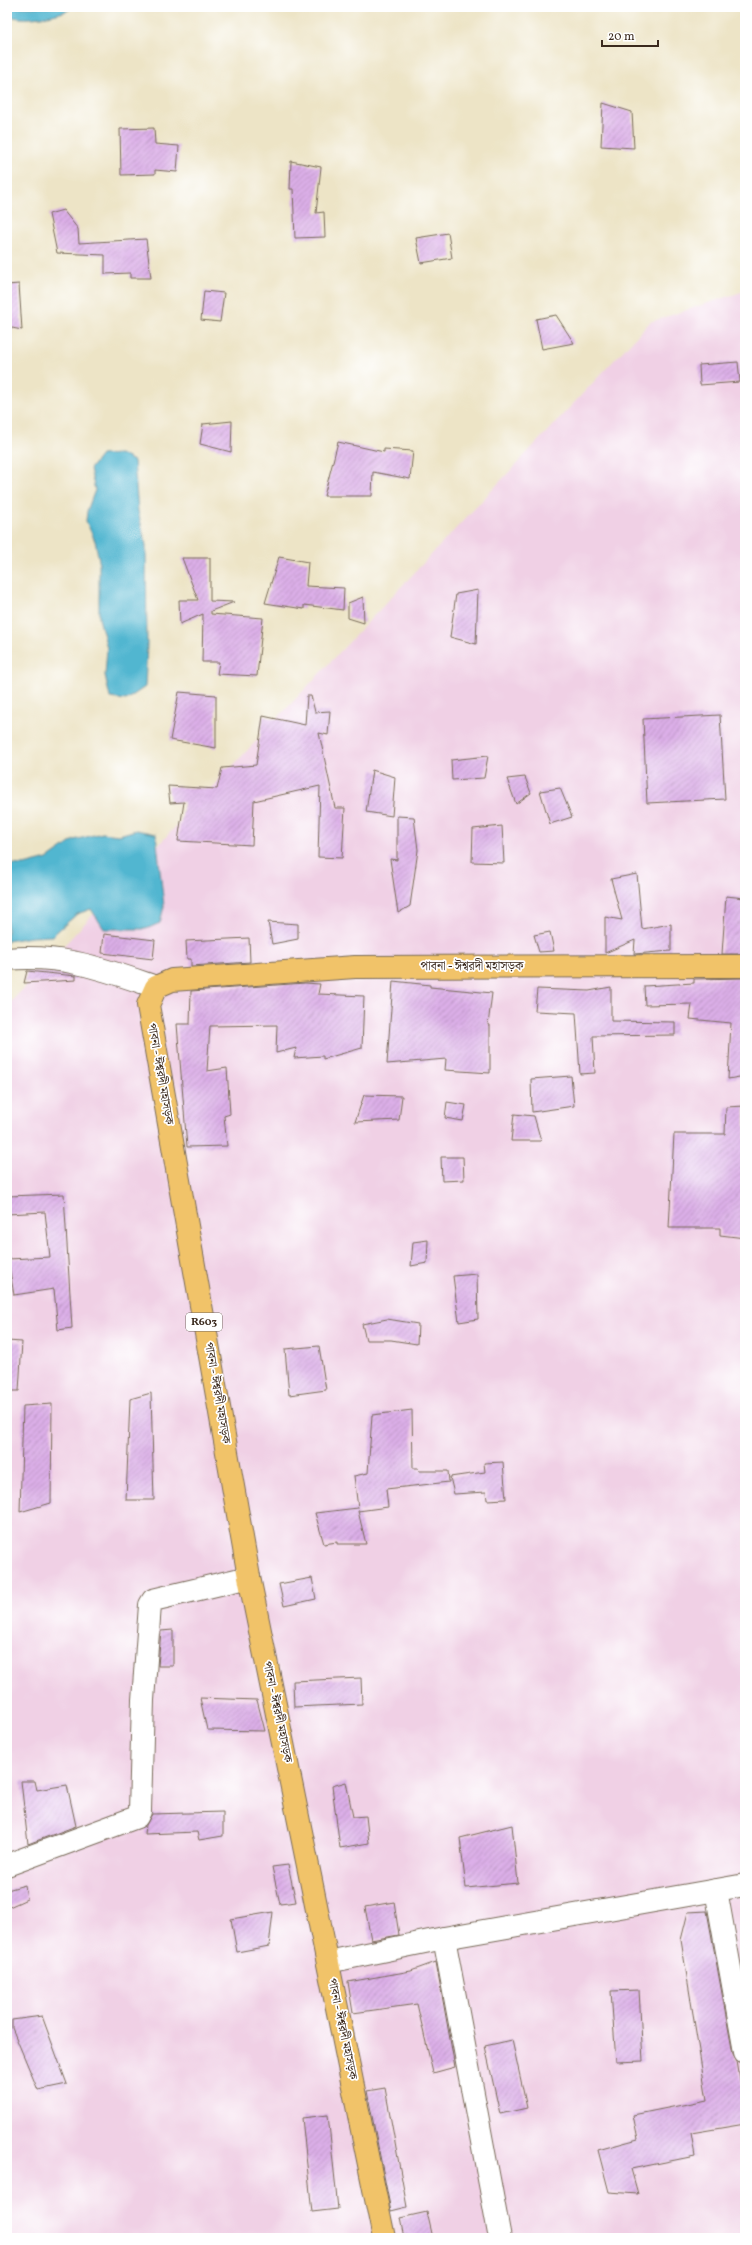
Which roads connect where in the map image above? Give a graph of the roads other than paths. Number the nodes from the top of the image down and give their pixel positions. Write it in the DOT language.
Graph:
graph roads {
  1 [pos="7,959"];
  2 [pos="745,966"];
  3 [pos="156,987"];
  4 [pos="249,1577"];
  5 [pos="7,1866"];
  6 [pos="745,1885"];
  7 [pos="716,1890"];
  8 [pos="444,1938"];
  9 [pos="328,1962"];
  10 [pos="745,2052"];
  11 [pos="384,2238"];
  12 [pos="500,2238"];
  1 -- 3 [label="street"];
  2 -- 3 [label="main road, পাবনা - ঈশ্বরদী মহাসড়ক"];
  3 -- 4 [label="main road, পাবনা - ঈশ্বরদী মহাসড়ক / R603"];
  4 -- 5 [label="street"];
  4 -- 9 [label="main road, পাবনা - ঈশ্বরদী মহাসড়ক / R603"];
  6 -- 7 [label="street"];
  7 -- 8 [label="street"];
  7 -- 10 [label="street"];
  8 -- 9 [label="street"];
  8 -- 12 [label="street"];
  9 -- 11 [label="main road, পাবনা - ঈশ্বরদী মহাসড়ক / R603"];
}
